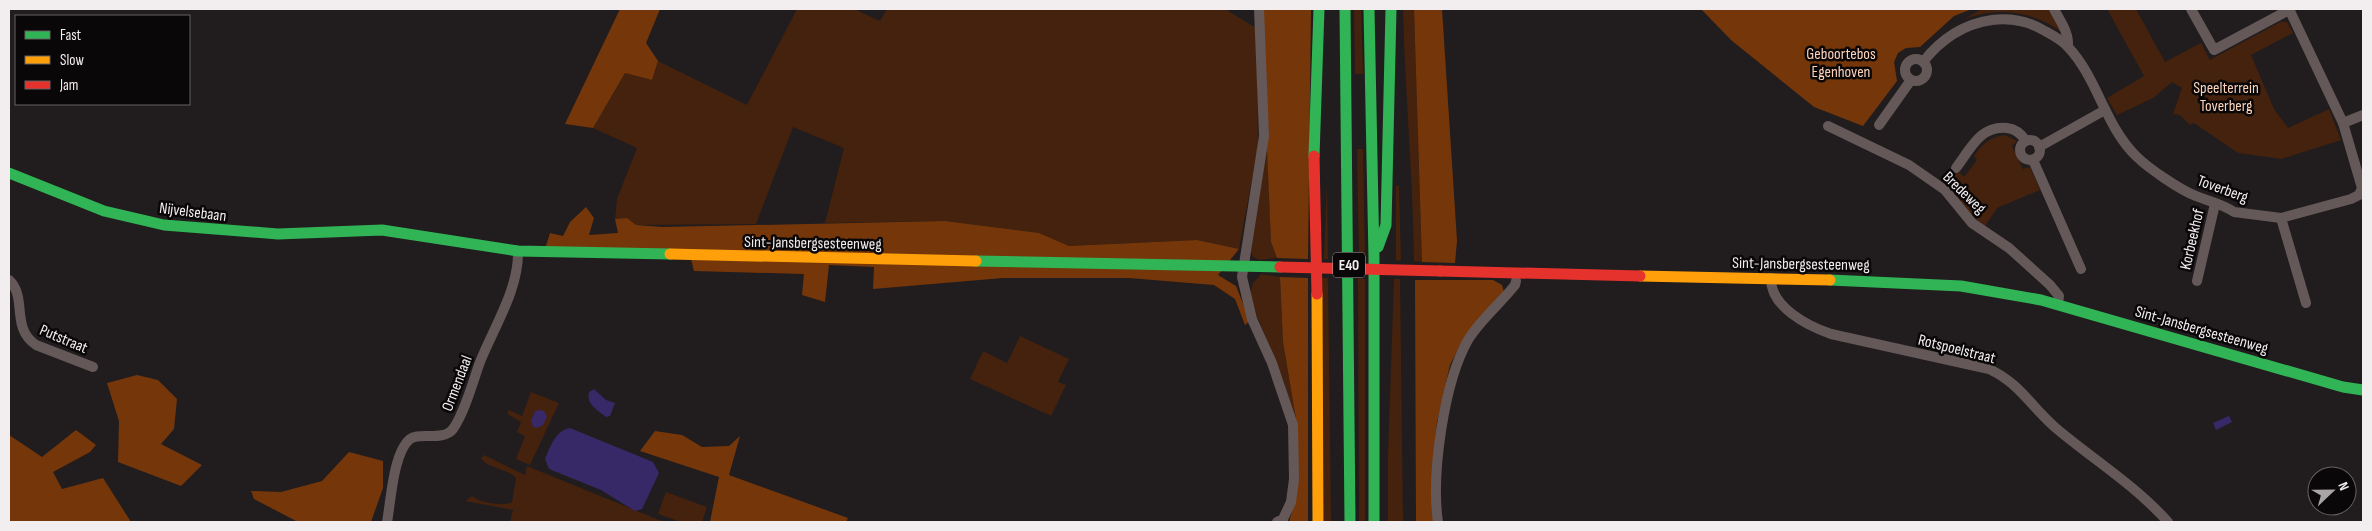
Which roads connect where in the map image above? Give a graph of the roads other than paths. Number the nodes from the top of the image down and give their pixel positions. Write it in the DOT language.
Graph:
graph roads {
  1 [pos="1259,9"];
  2 [pos="1319,9"];
  3 [pos="1345,9"];
  4 [pos="1369,9"];
  5 [pos="1391,9"];
  6 [pos="2054,9"];
  7 [pos="2192,9"];
  8 [pos="2289,9"];
  9 [pos="2068,46"];
  10 [pos="1330,47"];
  11 [pos="1923,62"];
  12 [pos="1911,80"];
  13 [pos="2105,110"];
  14 [pos="2363,115"];
  15 [pos="2343,123"];
  16 [pos="1879,125"];
  17 [pos="1828,126"];
  18 [pos="2026,141"];
  19 [pos="2039,146"];
  20 [pos="2033,160"];
  21 [pos="1956,168"];
  22 [pos="9,173"];
  23 [pos="2362,193"];
  24 [pos="2215,204"];
  25 [pos="2281,218"];
  26 [pos="382,230"];
  27 [pos="1317,236"];
  28 [pos="518,251"];
  29 [pos="1374,258"];
  30 [pos="1244,267"];
  31 [pos="2081,269"];
  32 [pos="1771,278"];
  33 [pos="9,280"];
  34 [pos="1516,281"];
  35 [pos="2197,281"];
  36 [pos="2306,303"];
  37 [pos="2058,304"];
  38 [pos="93,366"];
  39 [pos="2343,387"];
  40 [pos="2363,390"];
  41 [pos="2363,397"];
  42 [pos="387,522"];
  43 [pos="1278,522"];
  44 [pos="1318,522"];
  45 [pos="1350,522"];
  46 [pos="1374,522"];
  47 [pos="1438,522"];
  48 [pos="2168,522"];
  1 -- 30 [label="street"];
  2 -- 27 [label="main road"];
  3 -- 45 [label="main road, E40"];
  4 -- 29 [label="main road, E40"];
  5 -- 29 [label="main road"];
  6 -- 9 [label="street, Toverberg"];
  7 -- 8 [label="street"];
  8 -- 15 [label="street, Toverberg"];
  9 -- 11 [label="street, Toverberg"];
  9 -- 13 [label="street, Toverberg"];
  10 -- 27 [label="main road"];
  11 -- 12 [label="street, Toverberg"];
  11 -- 12 [label="street, Toverberg"];
  12 -- 16 [label="street, Toverberg"];
  13 -- 19 [label="street"];
  13 -- 24 [label="street, Toverberg"];
  14 -- 15 [label="street"];
  15 -- 23 [label="street, Toverberg"];
  17 -- 37 [label="street, Bredeweg"];
  18 -- 19 [label="street"];
  18 -- 20 [label="street"];
  18 -- 21 [label="street"];
  19 -- 20 [label="street"];
  20 -- 31 [label="street"];
  22 -- 26 [label="main road, Nijvelsebaan"];
  23 -- 25 [label="street, Toverberg"];
  24 -- 25 [label="street, Toverberg"];
  24 -- 35 [label="street, Korbeekhof"];
  25 -- 36 [label="street"];
  26 -- 28 [label="main road, Sint-Jansbergsesteenweg"];
  27 -- 44 [label="main road"];
  28 -- 30 [label="main road, Sint-Jansbergsesteenweg"];
  28 -- 42 [label="street, Ormendaal"];
  29 -- 46 [label="main road, E40"];
  30 -- 32 [label="main road, Sint-Jansbergsesteenweg, bridge"];
  30 -- 43 [label="street"];
  32 -- 37 [label="main road, Sint-Jansbergsesteenweg"];
  32 -- 48 [label="street, Rotspoelstraat"];
  33 -- 38 [label="street, Putstraat"];
  34 -- 47 [label="street"];
  37 -- 39 [label="main road, Sint-Jansbergsesteenweg"];
  39 -- 40 [label="main road, Sint-Jansbergsesteenweg"];
  39 -- 41 [label="main road, Sint-Jansbergsesteenweg"];
}
